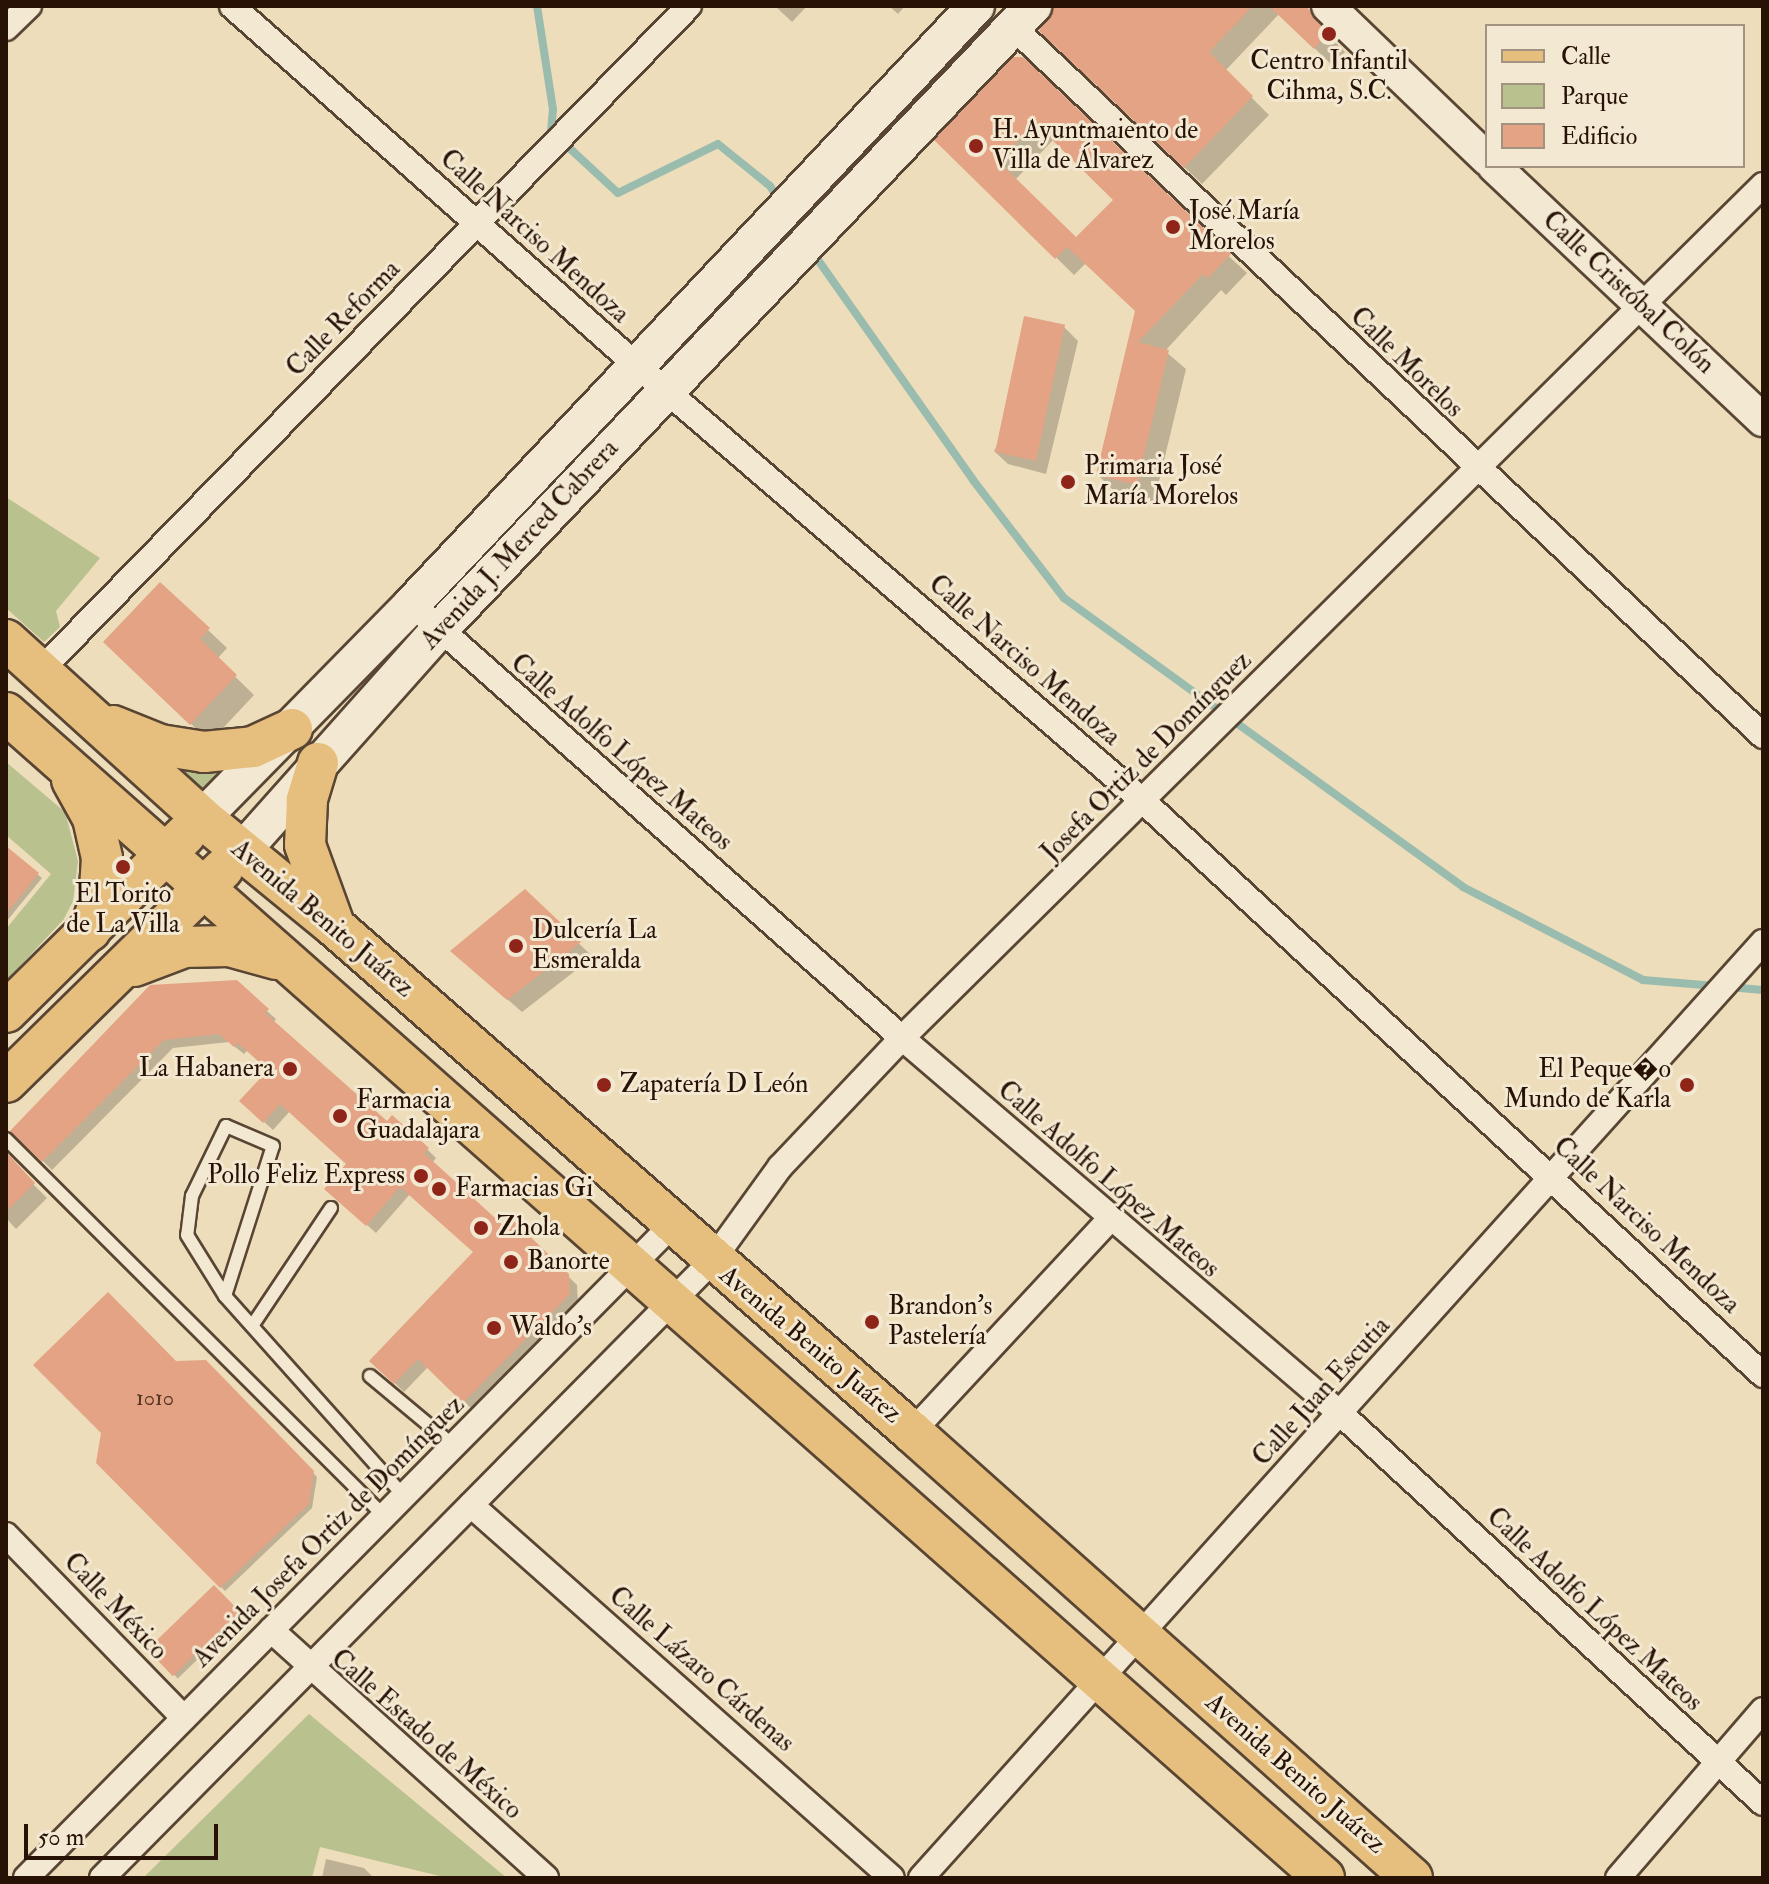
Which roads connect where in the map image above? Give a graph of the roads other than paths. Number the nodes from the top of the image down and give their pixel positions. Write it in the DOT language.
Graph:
graph roads {
  1 [pos="29,6"];
  2 [pos="232,6"];
  3 [pos="689,6"];
  4 [pos="976,6"];
  5 [pos="1328,6"];
  6 [pos="1023,16"];
  7 [pos="6,28"];
  8 [pos="1485,157"];
  9 [pos="1496,168"];
  10 [pos="1763,185"];
  11 [pos="782,208"];
  12 [pos="477,223"];
  13 [pos="809,236"];
  14 [pos="1638,305"];
  15 [pos="634,363"];
  16 [pos="666,389"];
  17 [pos="1763,420"];
  18 [pos="1475,468"];
  19 [pos="412,604"];
  20 [pos="439,630"];
  21 [pos="6,640"];
  22 [pos="40,671"];
  23 [pos="6,713"];
  24 [pos="88,715"];
  25 [pos="292,729"];
  26 [pos="1763,736"];
  27 [pos="58,756"];
  28 [pos="318,763"];
  29 [pos="1143,801"];
  30 [pos="202,818"];
  31 [pos="242,851"];
  32 [pos="165,853"];
  33 [pos="203,888"];
  34 [pos="334,926"];
  35 [pos="90,931"];
  36 [pos="1763,942"];
  37 [pos="283,961"];
  38 [pos="119,974"];
  39 [pos="6,1012"];
  40 [pos="902,1038"];
  41 [pos="6,1082"];
  42 [pos="6,1139"];
  43 [pos="1553,1176"];
  44 [pos="331,1208"];
  45 [pos="1110,1219"];
  46 [pos="672,1225"];
  47 [pos="712,1261"];
  48 [pos="631,1267"];
  49 [pos="225,1296"];
  50 [pos="670,1304"];
  51 [pos="252,1326"];
  52 [pos="1763,1375"];
  53 [pos="370,1376"];
  54 [pos="1340,1413"];
  55 [pos="912,1432"];
  56 [pos="454,1446"];
  57 [pos="404,1496"];
  58 [pos="471,1505"];
  59 [pos="384,1516"];
  60 [pos="6,1535"];
  61 [pos="271,1630"];
  62 [pos="1139,1636"];
  63 [pos="309,1669"];
  64 [pos="1099,1681"];
  65 [pos="1763,1710"];
  66 [pos="184,1718"];
  67 [pos="1717,1763"];
  68 [pos="1763,1803"];
  69 [pos="26,1878"];
  70 [pos="102,1878"];
  71 [pos="546,1878"];
  72 [pos="892,1878"];
  73 [pos="921,1878"];
  74 [pos="1324,1878"];
  75 [pos="1412,1878"];
  76 [pos="1618,1878"];
  1 -- 7 [label="street"];
  2 -- 12 [label="street, Calle Narciso Mendoza"];
  3 -- 12 [label="street, Calle Reforma"];
  4 -- 11 [label="main road, Avenida J. Merced Cabrera"];
  5 -- 8 [label="street"];
  6 -- 13 [label="main road, Avenida J. Merced Cabrera"];
  6 -- 18 [label="street, Calle Morelos"];
  9 -- 14 [label="street, Calle Cristóbal Colón"];
  10 -- 14 [label="street, Josefa Ortiz de Domínguez"];
  11 -- 13 [label="main road"];
  11 -- 15 [label="main road, Avenida J. Merced Cabrera"];
  12 -- 15 [label="street, Calle Narciso Mendoza"];
  12 -- 22 [label="street, Calle Reforma"];
  13 -- 16 [label="main road, Avenida J. Merced Cabrera"];
  14 -- 17 [label="street, Calle Cristóbal Colón"];
  14 -- 18 [label="street, Josefa Ortiz de Domínguez"];
  15 -- 16 [label="street, Calle Narciso Mendoza"];
  15 -- 19 [label="main road, Avenida J. Merced Cabrera"];
  16 -- 20 [label="main road, Avenida J. Merced Cabrera"];
  16 -- 29 [label="street, Calle Narciso Mendoza"];
  18 -- 26 [label="street, Calle Morelos"];
  18 -- 29 [label="street, Josefa Ortiz de Domínguez"];
  19 -- 20 [label="street, Calle Adolfo López Mateos"];
  19 -- 25 [label="main road, Avenida J. Merced Cabrera"];
  20 -- 28 [label="main road, Avenida J. Merced Cabrera"];
  20 -- 40 [label="street, Calle Adolfo López Mateos"];
  21 -- 22 [label="main road, Avenida Benito Juárez"];
  22 -- 24 [label="main road, Avenida Benito Juárez"];
  23 -- 27 [label="main road, Avenida Benito Juárez"];
  24 -- 25 [label="main road"];
  24 -- 30 [label="main road, Avenida Benito Juárez"];
  25 -- 30 [label="main road, Avenida J. Merced Cabrera"];
  27 -- 32 [label="main road, Avenida Benito Juárez"];
  27 -- 35 [label="main road"];
  28 -- 31 [label="main road, Avenida J. Merced Cabrera"];
  28 -- 34 [label="main road"];
  29 -- 40 [label="street, Josefa Ortiz de Domínguez"];
  29 -- 43 [label="street, Calle Narciso Mendoza"];
  30 -- 31 [label="main road, Avenida Benito Juárez"];
  30 -- 32 [label="main road"];
  31 -- 33 [label="main road, Avenida J. Merced Cabrera"];
  31 -- 34 [label="main road, Avenida Benito Juárez"];
  32 -- 33 [label="main road, Avenida Benito Juárez"];
  32 -- 35 [label="main road"];
  33 -- 37 [label="main road, Avenida Benito Juárez"];
  33 -- 38 [label="main road, Avenida J. Merced Cabrera"];
  34 -- 46 [label="main road, Avenida Benito Juárez"];
  35 -- 39 [label="main road"];
  36 -- 43 [label="street, Calle Juan Escutia"];
  37 -- 38 [label="main road"];
  37 -- 48 [label="main road, Avenida Benito Juárez"];
  38 -- 41 [label="main road, Avenida J. Merced Cabrera"];
  40 -- 45 [label="street, Calle Adolfo López Mateos"];
  40 -- 47 [label="street, Josefa Ortiz de Domínguez"];
  42 -- 59 [label="lane"];
  43 -- 52 [label="street, Calle Narciso Mendoza"];
  43 -- 54 [label="street, Calle Juan Escutia"];
  44 -- 51 [label="lane"];
  45 -- 54 [label="street, Calle Adolfo López Mateos"];
  45 -- 55 [label="street"];
  46 -- 47 [label="main road, Avenida Benito Juárez"];
  46 -- 48 [label="street, Avenida Josefa Ortiz de Domínguez"];
  47 -- 50 [label="street"];
  47 -- 55 [label="main road, Avenida Benito Juárez"];
  48 -- 50 [label="main road, Avenida Benito Juárez"];
  48 -- 56 [label="street, Avenida Josefa Ortiz de Domínguez"];
  49 -- 49 [label="lane"];
  49 -- 51 [label="lane"];
  50 -- 58 [label="street"];
  50 -- 64 [label="main road, Avenida Benito Juárez"];
  51 -- 57 [label="lane"];
  53 -- 56 [label="lane"];
  54 -- 62 [label="street, Calle Juan Escutia"];
  54 -- 67 [label="street, Calle Adolfo López Mateos"];
  55 -- 62 [label="main road, Avenida Benito Juárez"];
  56 -- 57 [label="street, Avenida Josefa Ortiz de Domínguez"];
  57 -- 59 [label="street, Avenida Josefa Ortiz de Domínguez"];
  58 -- 63 [label="street"];
  58 -- 72 [label="street, Calle Lázaro Cárdenas"];
  59 -- 61 [label="street, Avenida Josefa Ortiz de Domínguez"];
  60 -- 66 [label="street, Calle México"];
  61 -- 63 [label="street, Calle Estado de México"];
  61 -- 66 [label="street, Avenida Josefa Ortiz de Domínguez"];
  62 -- 64 [label="street, Calle Juan Escutia"];
  62 -- 75 [label="main road, Avenida Benito Juárez"];
  63 -- 70 [label="street"];
  63 -- 71 [label="street, Calle Estado de México"];
  64 -- 73 [label="street, Calle Juan Escutia"];
  64 -- 74 [label="main road, Avenida Benito Juárez"];
  65 -- 67 [label="street"];
  66 -- 69 [label="street, Avenida Josefa Ortiz de Domínguez"];
  67 -- 68 [label="street, Calle Adolfo López Mateos"];
  67 -- 76 [label="street"];
}
